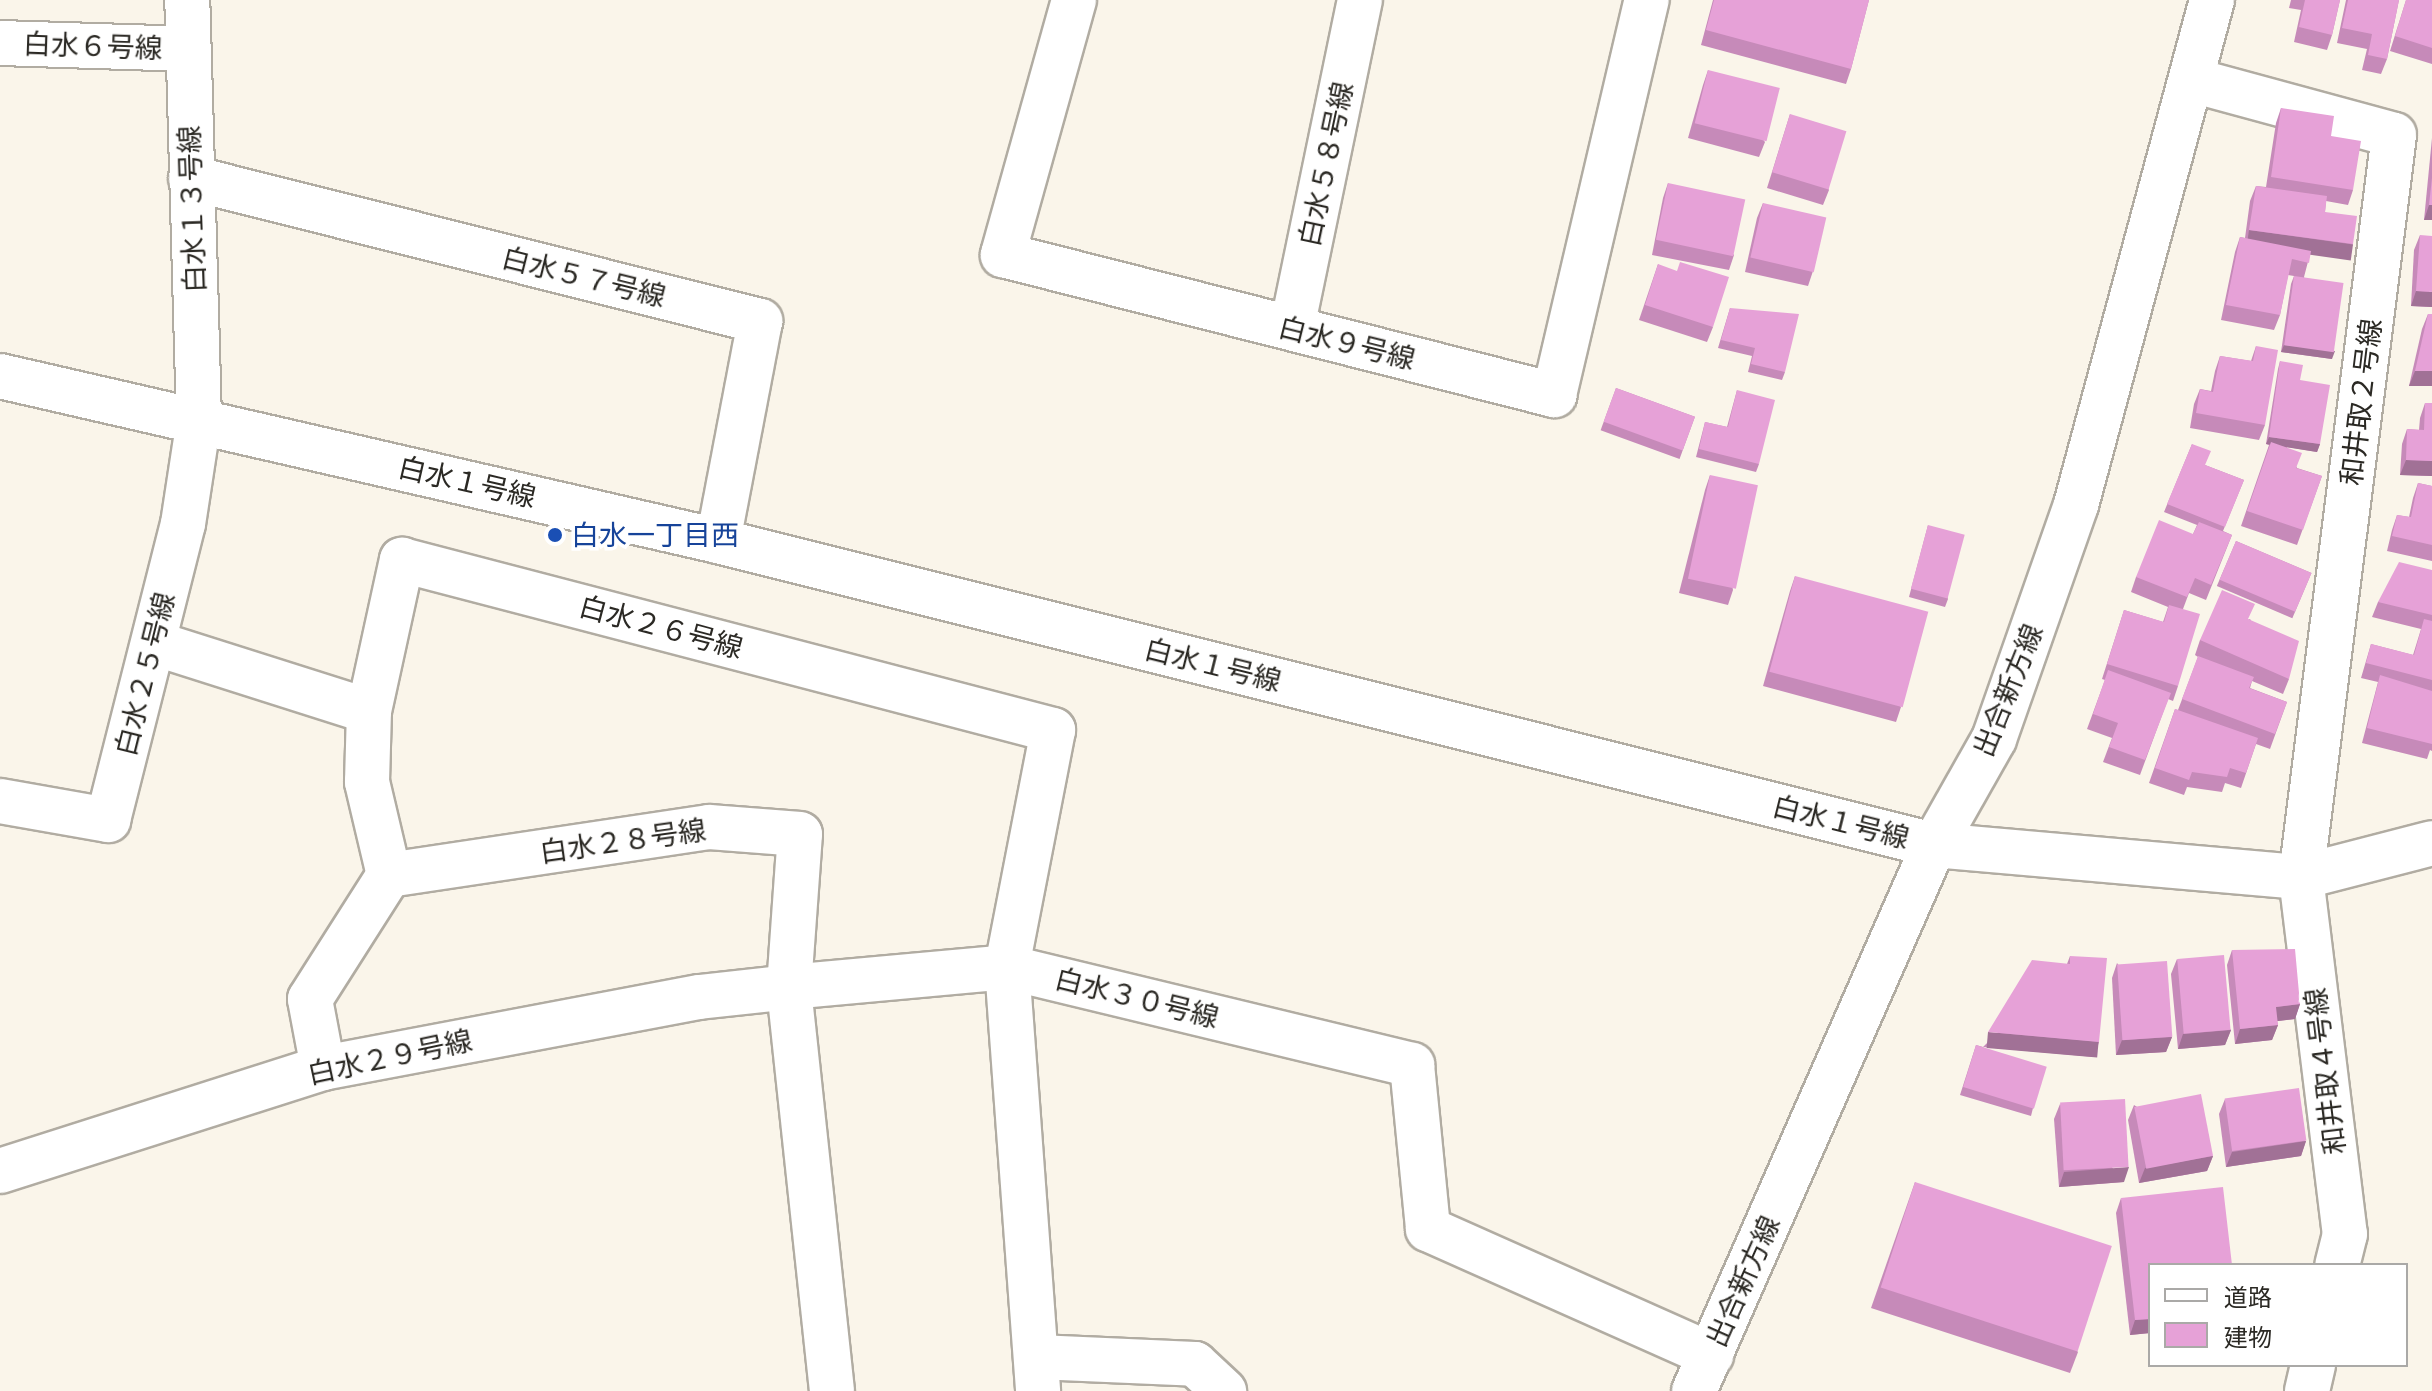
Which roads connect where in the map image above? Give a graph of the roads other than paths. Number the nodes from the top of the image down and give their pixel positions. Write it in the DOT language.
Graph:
graph roads {
  1 [pos="187,0"];
  2 [pos="1074,0"];
  3 [pos="1360,0"];
  4 [pos="1647,0"];
  5 [pos="2212,0"];
  6 [pos="0,43"];
  7 [pos="187,49"];
  8 [pos="2192,80"];
  9 [pos="191,178"];
  10 [pos="1292,328"];
  11 [pos="0,376"];
  12 [pos="199,419"];
  13 [pos="718,541"];
  14 [pos="154,643"];
  15 [pos="369,711"];
  16 [pos="0,801"];
  17 [pos="2432,843"];
  18 [pos="1934,845"];
  19 [pos="389,875"];
  20 [pos="2301,877"];
  21 [pos="1007,967"];
  22 [pos="789,987"];
  23 [pos="323,1068"];
  24 [pos="0,1171"];
  25 [pos="2338,1263"];
  26 [pos="2313,1367"];
  27 [pos="1702,1373"];
  28 [pos="1037,1374"];
  29 [pos="832,1391"];
  30 [pos="1224,1391"];
  31 [pos="2307,1391"];
  1 -- 7 [label="street, 白水１３号線"];
  2 -- 10 [label="street, 白水９号線"];
  3 -- 10 [label="street, 白水５８号線"];
  4 -- 10 [label="street, 白水９号線"];
  5 -- 8 [label="street, 出合新方線"];
  6 -- 7 [label="street, 白水６号線"];
  7 -- 9 [label="street, 白水１３号線"];
  8 -- 18 [label="street, 出合新方線"];
  8 -- 20 [label="street, 和井取２号線"];
  9 -- 12 [label="street, 白水１３号線"];
  9 -- 13 [label="street, 白水５７号線"];
  11 -- 12 [label="street, 白水１号線"];
  12 -- 13 [label="street, 白水１号線"];
  12 -- 14 [label="street, 白水２５号線"];
  13 -- 18 [label="street, 白水１号線"];
  14 -- 15 [label="street"];
  14 -- 16 [label="street, 白水２５号線"];
  15 -- 19 [label="street"];
  15 -- 21 [label="street, 白水２６号線"];
  17 -- 20 [label="street, 白水１号線"];
  18 -- 20 [label="street, 白水１号線"];
  18 -- 27 [label="street, 出合新方線"];
  19 -- 22 [label="street, 白水２８号線"];
  19 -- 23 [label="street"];
  20 -- 25 [label="street, 和井取４号線"];
  21 -- 22 [label="street, 白水３０号線"];
  21 -- 27 [label="street, 白水３０号線"];
  21 -- 28 [label="street"];
  22 -- 23 [label="street, 白水２９号線"];
  22 -- 29 [label="street"];
  23 -- 24 [label="street, 白水２９号線"];
  26 -- 31 [label="street"];
  28 -- 30 [label="street"];
}
